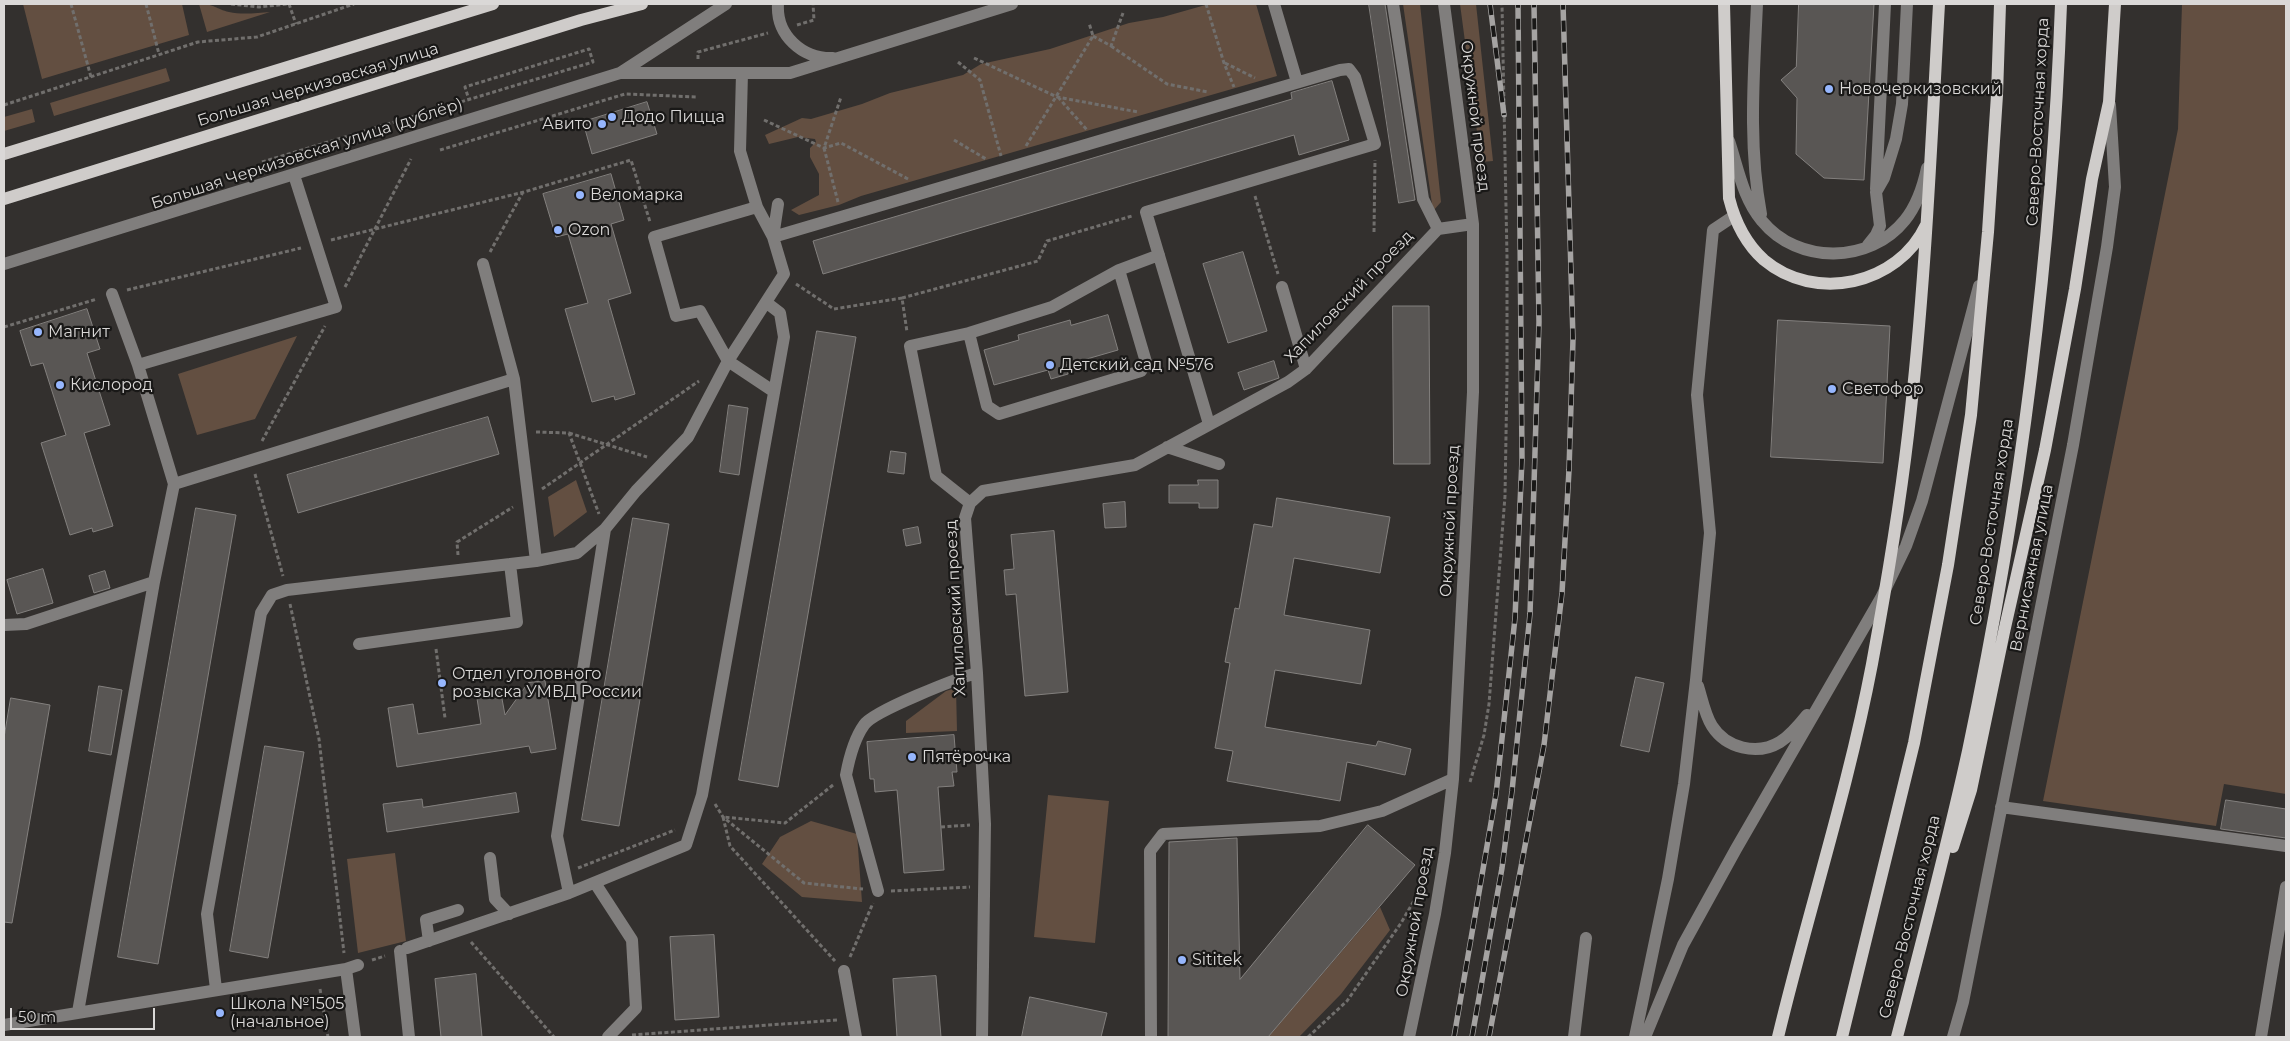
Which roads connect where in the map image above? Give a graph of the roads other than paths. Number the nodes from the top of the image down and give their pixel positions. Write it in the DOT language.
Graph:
graph roads {
  1 [pos="493,4"];
  2 [pos="642,4"];
  3 [pos="726,4"];
  4 [pos="778,4"];
  5 [pos="1012,4"];
  6 [pos="1274,4"];
  7 [pos="1393,4"];
  8 [pos="1444,4"];
  9 [pos="1724,4"];
  10 [pos="1757,4"];
  11 [pos="1885,4"];
  12 [pos="1908,4"];
  13 [pos="1940,4"];
  14 [pos="2000,4"];
  15 [pos="2061,4"];
  16 [pos="2115,4"];
  17 [pos="840,58"];
  18 [pos="620,73"];
  19 [pos="742,73"];
  20 [pos="1297,82"];
  21 [pos="2109,102"];
  22 [pos="1936,124"];
  23 [pos="1726,133"];
  24 [pos="4,154"];
  25 [pos="294,175"];
  26 [pos="1876,192"];
  27 [pos="4,199"];
  28 [pos="778,204"];
  29 [pos="757,207"];
  30 [pos="1734,216"];
  31 [pos="1762,221"];
  32 [pos="1473,224"];
  33 [pos="1438,229"];
  34 [pos="773,237"];
  35 [pos="1865,248"];
  36 [pos="1159,255"];
  37 [pos="4,264"];
  38 [pos="483,264"];
  39 [pos="1984,269"];
  40 [pos="1119,270"];
  41 [pos="1282,287"];
  42 [pos="112,294"];
  43 [pos="767,303"];
  44 [pos="969,333"];
  45 [pos="728,361"];
  46 [pos="138,365"];
  47 [pos="1306,369"];
  48 [pos="514,379"];
  49 [pos="774,392"];
  50 [pos="1208,424"];
  51 [pos="1168,447"];
  52 [pos="1219,464"];
  53 [pos="174,484"];
  54 [pos="970,503"];
  55 [pos="605,529"];
  56 [pos="536,561"];
  57 [pos="510,564"];
  58 [pos="154,582"];
  59 [pos="4,625"];
  60 [pos="359,644"];
  61 [pos="977,673"];
  62 [pos="1696,680"];
  63 [pos="1826,692"];
  64 [pos="1453,779"];
  65 [pos="2001,807"];
  66 [pos="2286,846"];
  67 [pos="490,858"];
  68 [pos="595,883"];
  69 [pos="2286,887"];
  70 [pos="878,891"];
  71 [pos="569,894"];
  72 [pos="458,910"];
  73 [pos="509,914"];
  74 [pos="1927,925"];
  75 [pos="1586,938"];
  76 [pos="428,941"];
  77 [pos="844,971"];
  78 [pos="216,989"];
  79 [pos="78,1012"];
  80 [pos="4,1026"];
  81 [pos="1778,1036"];
  82 [pos="355,1037"];
  83 [pos="409,1037"];
  84 [pos="608,1037"];
  85 [pos="856,1037"];
  86 [pos="982,1037"];
  87 [pos="1151,1037"];
  88 [pos="1409,1037"];
  89 [pos="1574,1037"];
  90 [pos="1635,1037"];
  91 [pos="1645,1037"];
  92 [pos="1842,1037"];
  93 [pos="1897,1037"];
  94 [pos="1954,1037"];
  95 [pos="2261,1037"];
  1 -- 24 [label="main road, Большая Черкизовская улица"];
  2 -- 27 [label="main road, Большая Черкизовская улица"];
  3 -- 18 [label="street"];
  4 -- 17 [label="street"];
  5 -- 17 [label="street"];
  6 -- 20 [label="street"];
  7 -- 33 [label="street"];
  8 -- 32 [label="street, Окружной проезд"];
  9 -- 23 [label="main road"];
  10 -- 31 [label="street"];
  11 -- 26 [label="street"];
  12 -- 26 [label="street"];
  13 -- 22 [label="main road"];
  13 -- 81 [label="main road"];
  14 -- 39 [label="main road"];
  15 -- 74 [label="main road, Северо-Восточная хорда"];
  16 -- 21 [label="main road"];
  17 -- 19 [label="street"];
  18 -- 19 [label="street"];
  18 -- 25 [label="street, Большая Черкизовская улица (дублёр)"];
  19 -- 29 [label="street"];
  20 -- 34 [label="street"];
  20 -- 36 [label="street"];
  21 -- 65 [label="street, Вернисажная улица"];
  21 -- 74 [label="main road"];
  22 -- 30 [label="main road"];
  22 -- 35 [label="street"];
  23 -- 30 [label="main road"];
  23 -- 31 [label="street"];
  25 -- 37 [label="street, Большая Черкизовская улица (дублёр)"];
  25 -- 46 [label="street"];
  26 -- 35 [label="street"];
  28 -- 34 [label="street"];
  29 -- 34 [label="street"];
  29 -- 45 [label="street"];
  30 -- 62 [label="street"];
  31 -- 35 [label="street"];
  32 -- 33 [label="street, Хапиловский проезд"];
  32 -- 64 [label="street, Окружной проезд"];
  33 -- 47 [label="street, Хапиловский проезд"];
  34 -- 43 [label="street"];
  36 -- 40 [label="street"];
  36 -- 50 [label="street"];
  38 -- 48 [label="street"];
  39 -- 63 [label="street"];
  39 -- 92 [label="main road"];
  40 -- 44 [label="street"];
  40 -- 44 [label="street"];
  41 -- 47 [label="street"];
  42 -- 46 [label="street"];
  43 -- 45 [label="street"];
  43 -- 49 [label="street"];
  44 -- 54 [label="street"];
  45 -- 49 [label="street"];
  45 -- 55 [label="street"];
  46 -- 53 [label="street"];
  47 -- 50 [label="street, Хапиловский проезд"];
  48 -- 53 [label="street"];
  48 -- 56 [label="street"];
  49 -- 68 [label="street"];
  50 -- 51 [label="street, Хапиловский проезд"];
  51 -- 52 [label="street"];
  51 -- 54 [label="street, Хапиловский проезд"];
  53 -- 58 [label="street"];
  54 -- 61 [label="street, Хапиловский проезд"];
  55 -- 56 [label="street"];
  55 -- 71 [label="street"];
  56 -- 57 [label="street"];
  57 -- 60 [label="street"];
  57 -- 78 [label="street"];
  58 -- 59 [label="street"];
  58 -- 79 [label="street"];
  61 -- 70 [label="street"];
  61 -- 86 [label="street, Хапиловский проезд"];
  62 -- 63 [label="street"];
  62 -- 90 [label="street"];
  63 -- 91 [label="street"];
  64 -- 87 [label="street"];
  64 -- 88 [label="street, Окружной проезд"];
  65 -- 66 [label="street"];
  65 -- 94 [label="street, Вернисажная улица"];
  67 -- 73 [label="street"];
  68 -- 71 [label="street"];
  68 -- 84 [label="street"];
  69 -- 95 [label="street"];
  71 -- 73 [label="street"];
  72 -- 76 [label="street"];
  73 -- 76 [label="street"];
  74 -- 93 [label="main road, Северо-Восточная хорда"];
  75 -- 89 [label="street"];
  76 -- 83 [label="street"];
  77 -- 85 [label="street"];
  78 -- 79 [label="street"];
  78 -- 82 [label="street"];
  79 -- 80 [label="street"];
}
